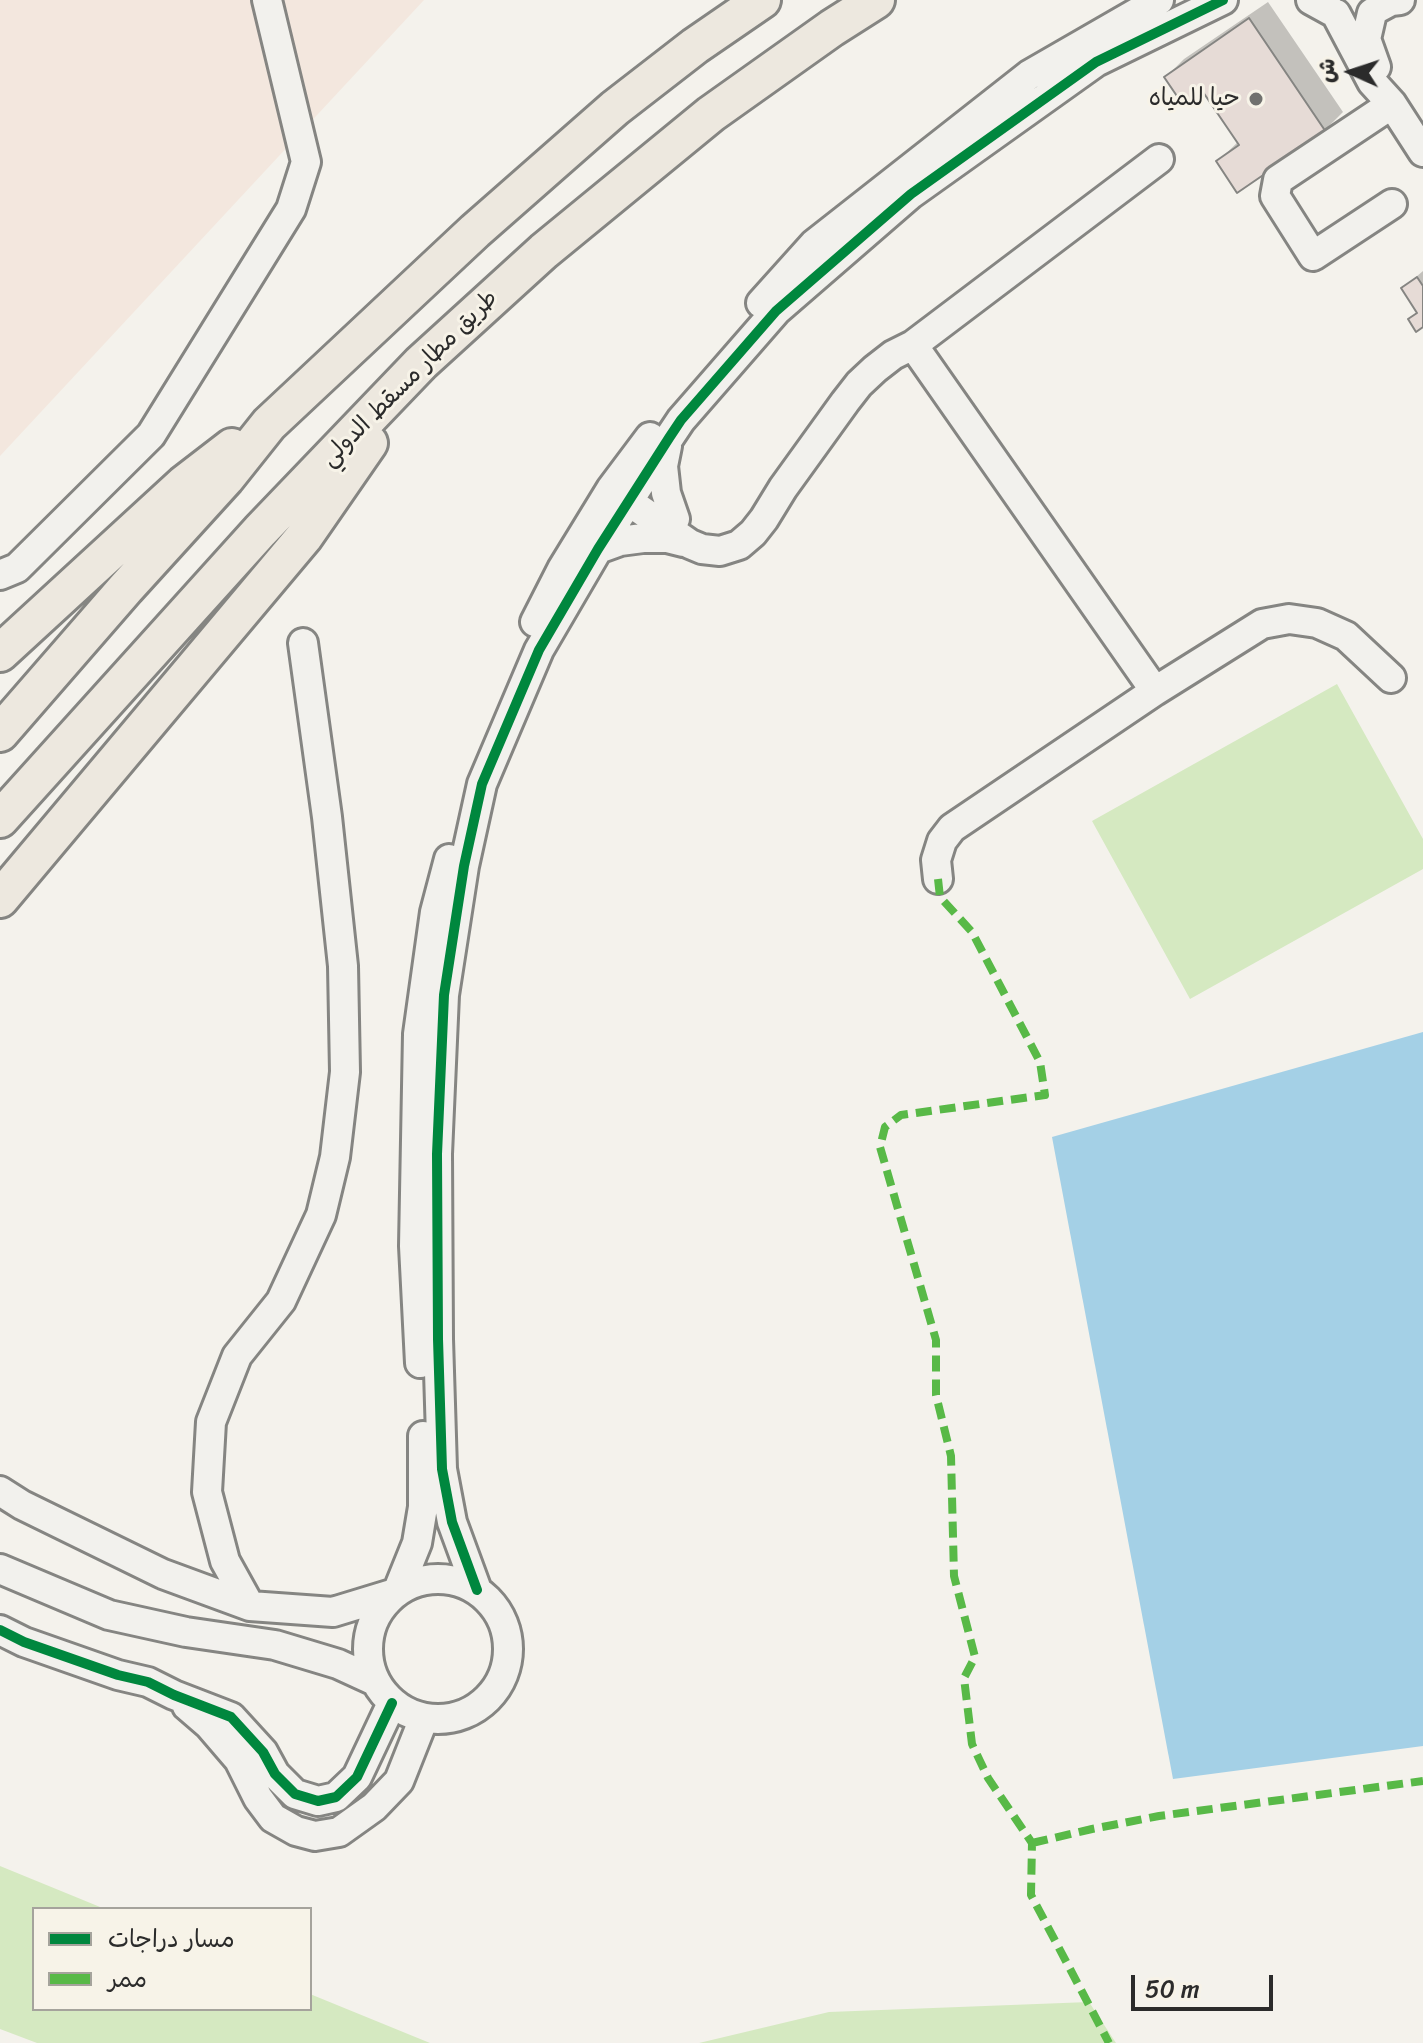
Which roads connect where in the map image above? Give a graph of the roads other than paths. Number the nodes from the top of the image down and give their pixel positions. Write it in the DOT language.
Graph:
graph roads {
  1 [pos="267,0"];
  2 [pos="762,0"];
  3 [pos="876,0"];
  4 [pos="1159,0"];
  5 [pos="1223,0"];
  6 [pos="1414,0"];
  7 [pos="1423,2"];
  8 [pos="1383,5"];
  9 [pos="1325,6"];
  10 [pos="1406,114"];
  11 [pos="1423,152"];
  12 [pos="1159,159"];
  13 [pos="1392,204"];
  14 [pos="913,345"];
  15 [pos="421,363"];
  16 [pos="269,424"];
  17 [pos="669,438"];
  18 [pos="624,488"];
  19 [pos="783,488"];
  20 [pos="675,519"];
  21 [pos="690,544"];
  22 [pos="598,549"];
  23 [pos="0,575"];
  24 [pos="73,587"];
  25 [pos="303,643"];
  26 [pos="0,653"];
  27 [pos="0,672"];
  28 [pos="1391,678"];
  29 [pos="1155,691"];
  30 [pos="0,733"];
  31 [pos="0,819"];
  32 [pos="938,879"];
  33 [pos="0,899"];
  34 [pos="0,1491"];
  35 [pos="0,1569"];
  36 [pos="477,1590"];
  37 [pos="395,1592"];
  38 [pos="250,1606"];
  39 [pos="0,1630"];
  40 [pos="384,1692"];
  41 [pos="174,1695"];
  42 [pos="424,1718"];
  1 -- 23 [label="street"];
  2 -- 16 [label="main road"];
  3 -- 15 [label="main road, طريق مطار مسقط الدولي"];
  4 -- 18 [label="street"];
  5 -- 17 [label="street"];
  6 -- 7 [label="street"];
  8 -- 9 [label="street"];
  8 -- 10 [label="street"];
  9 -- 10 [label="street"];
  10 -- 11 [label="street"];
  10 -- 13 [label="street"];
  12 -- 14 [label="street"];
  14 -- 19 [label="street"];
  14 -- 29 [label="street"];
  15 -- 31 [label="main road, طريق مطار مسقط الدولي"];
  15 -- 33 [label="main road"];
  16 -- 24 [label="main road"];
  16 -- 30 [label="main road"];
  17 -- 18 [label="street"];
  17 -- 20 [label="street"];
  18 -- 20 [label="street"];
  18 -- 21 [label="street"];
  18 -- 22 [label="street"];
  18 -- 37 [label="street"];
  19 -- 20 [label="street"];
  19 -- 21 [label="street"];
  21 -- 22 [label="street"];
  22 -- 36 [label="street"];
  24 -- 26 [label="main road"];
  24 -- 27 [label="main road"];
  25 -- 38 [label="street"];
  28 -- 29 [label="street"];
  29 -- 32 [label="street"];
  34 -- 38 [label="street"];
  35 -- 40 [label="street"];
  36 -- 37 [label="street"];
  36 -- 42 [label="street"];
  37 -- 38 [label="street"];
  37 -- 40 [label="street"];
  39 -- 41 [label="street"];
  40 -- 41 [label="street"];
  40 -- 42 [label="street"];
  41 -- 42 [label="street"];
}
